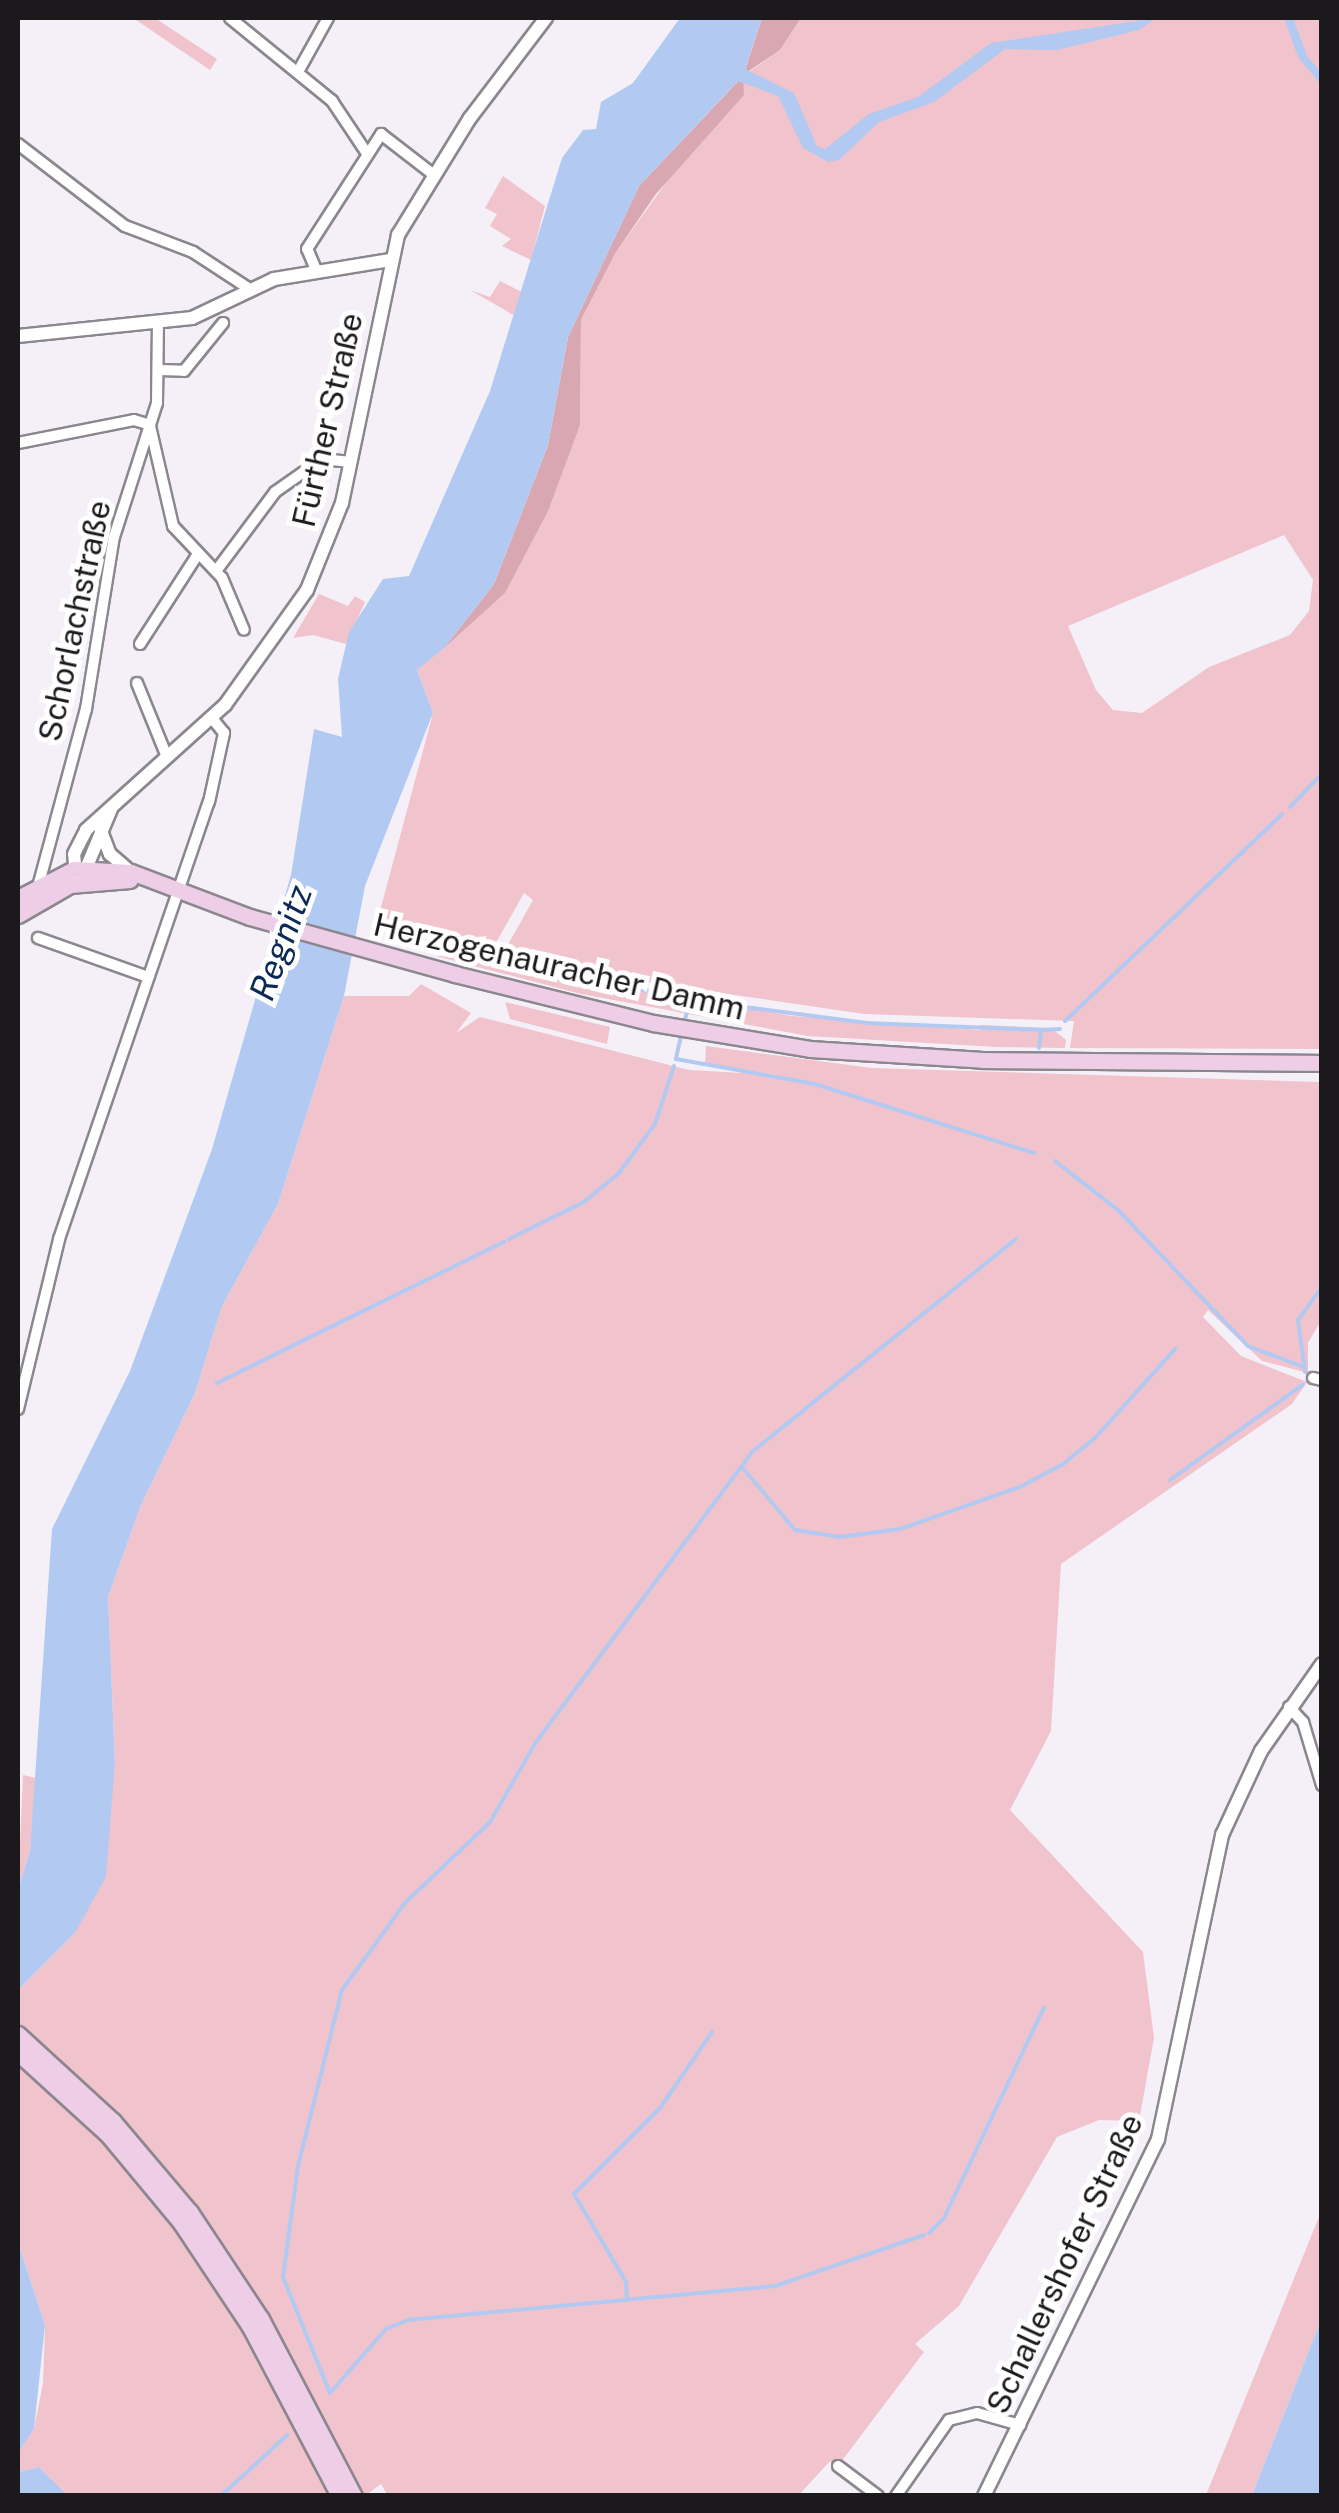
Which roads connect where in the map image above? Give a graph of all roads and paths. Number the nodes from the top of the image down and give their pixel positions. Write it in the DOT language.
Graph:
graph roads {
  1 [pos="230,18"];
  2 [pos="328,18"];
  3 [pos="546,18"];
  4 [pos="298,70"];
  5 [pos="18,144"];
  6 [pos="366,152"];
  7 [pos="434,175"];
  8 [pos="390,260"];
  9 [pos="317,272"];
  10 [pos="250,290"];
  11 [pos="158,323"];
  12 [pos="222,323"];
  13 [pos="18,336"];
  14 [pos="160,370"];
  15 [pos="150,426"];
  16 [pos="18,443"];
  17 [pos="351,462"];
  18 [pos="198,554"];
  19 [pos="216,571"];
  20 [pos="244,630"];
  21 [pos="140,644"];
  22 [pos="137,682"];
  23 [pos="211,718"];
  24 [pos="167,757"];
  25 [pos="115,803"];
  26 [pos="101,831"];
  27 [pos="131,872"];
  28 [pos="80,873"];
  29 [pos="39,883"];
  30 [pos="154,883"];
  31 [pos="179,892"];
  32 [pos="18,898"];
  33 [pos="18,915"];
  34 [pos="38,938"];
  35 [pos="148,977"];
  36 [pos="1322,1063"];
  37 [pos="18,1408"];
  38 [pos="1322,1664"];
  39 [pos="1289,1708"];
  40 [pos="1322,1785"];
  41 [pos="18,2034"];
  42 [pos="18,2053"];
  43 [pos="42,2065"];
  44 [pos="222,2270"];
  45 [pos="1020,2425"];
  46 [pos="838,2466"];
  47 [pos="339,2496"];
  48 [pos="354,2496"];
  49 [pos="878,2496"];
  50 [pos="896,2496"];
  51 [pos="984,2496"];
  1 -- 4 [label="street"];
  2 -- 4 [label="street"];
  3 -- 7 [label="street, Fürther Straße"];
  4 -- 6 [label="street"];
  5 -- 10 [label="street"];
  6 -- 7 [label="street"];
  6 -- 9 [label="street"];
  7 -- 8 [label="street, Fürther Straße"];
  8 -- 9 [label="street"];
  8 -- 17 [label="street, Fürther Straße"];
  9 -- 10 [label="street"];
  10 -- 11 [label="street"];
  11 -- 13 [label="street"];
  11 -- 14 [label="street, Schorlachstraße"];
  12 -- 14 [label="street"];
  14 -- 15 [label="street, Schorlachstraße"];
  15 -- 16 [label="street"];
  15 -- 18 [label="street"];
  15 -- 29 [label="street, Schorlachstraße"];
  17 -- 19 [label="street"];
  17 -- 23 [label="street, Fürther Straße"];
  18 -- 19 [label="street"];
  18 -- 21 [label="street"];
  19 -- 20 [label="street"];
  22 -- 24 [label="street"];
  23 -- 24 [label="street, Fürther Straße"];
  23 -- 31 [label="street"];
  24 -- 25 [label="street, Fürther Straße"];
  25 -- 26 [label="street, Fürther Straße"];
  25 -- 28 [label="street, Fürther Straße"];
  26 -- 27 [label="street"];
  26 -- 28 [label="street, Fürther Straße"];
  27 -- 28 [label="main road"];
  27 -- 30 [label="main road, Herzogenauracher Damm"];
  28 -- 29 [label="main road"];
  28 -- 30 [label="main road, Herzogenauracher Damm"];
  28 -- 33 [label="main road"];
  29 -- 32 [label="main road"];
  30 -- 31 [label="main road, Herzogenauracher Damm"];
  31 -- 35 [label="street"];
  31 -- 36 [label="main road, Herzogenauracher Damm"];
  34 -- 35 [label="street"];
  35 -- 37 [label="street"];
  38 -- 39 [label="street, Schallershofer Straße"];
  39 -- 40 [label="street"];
  39 -- 45 [label="street, Schallershofer Straße"];
  41 -- 43 [label="main road"];
  42 -- 43 [label="main road"];
  43 -- 44 [label="main road"];
  44 -- 47 [label="main road"];
  44 -- 48 [label="main road"];
  45 -- 50 [label="street"];
  45 -- 51 [label="street, Schallershofer Straße"];
  46 -- 49 [label="street"];
}
